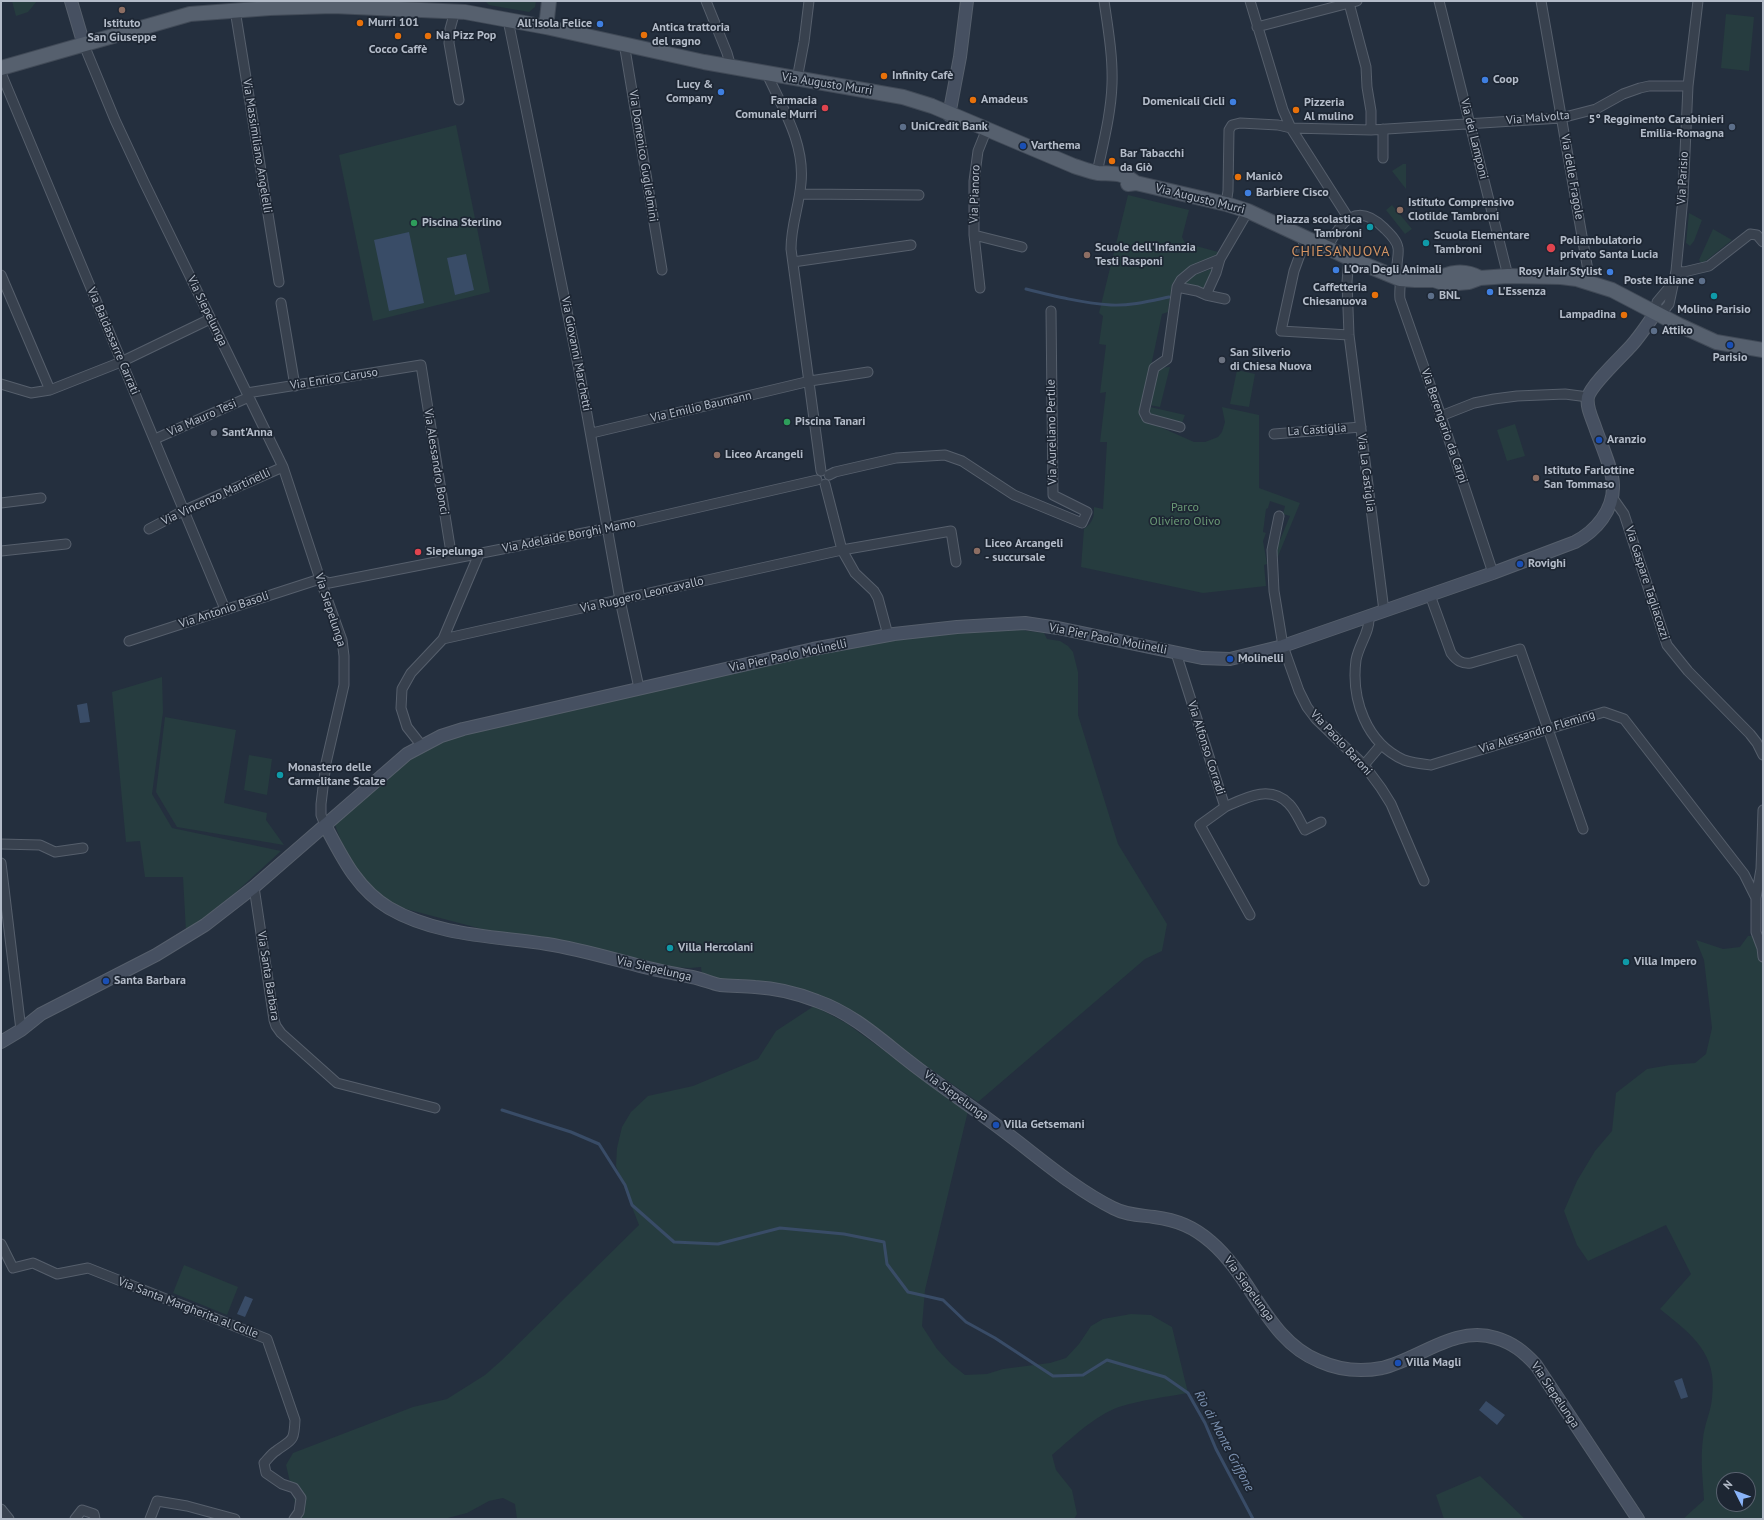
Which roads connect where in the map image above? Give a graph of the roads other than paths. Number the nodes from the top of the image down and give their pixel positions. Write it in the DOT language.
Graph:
graph roads {
  1 [pos="71,1"];
  2 [pos="549,1"];
  3 [pos="706,1"];
  4 [pos="809,1"];
  5 [pos="967,1"];
  6 [pos="1104,1"];
  7 [pos="1250,1"];
  8 [pos="1439,1"];
  9 [pos="1542,1"];
  10 [pos="1698,1"];
  11 [pos="1348,2"];
  12 [pos="311,3"];
  13 [pos="456,6"];
  14 [pos="479,8"];
  15 [pos="235,10"];
  16 [pos="508,20"];
  17 [pos="1257,26"];
  18 [pos="546,27"];
  19 [pos="624,43"];
  20 [pos="84,45"];
  21 [pos="732,67"];
  22 [pos="1,68"];
  23 [pos="1,73"];
  24 [pos="767,74"];
  25 [pos="797,79"];
  26 [pos="1688,86"];
  27 [pos="459,100"];
  28 [pos="949,115"];
  29 [pos="1561,118"];
  30 [pos="1471,123"];
  31 [pos="1291,128"];
  32 [pos="1383,129"];
  33 [pos="1371,130"];
  34 [pos="986,131"];
  35 [pos="1384,158"];
  36 [pos="1097,173"];
  37 [pos="800,194"];
  38 [pos="919,195"];
  39 [pos="1226,204"];
  40 [pos="1248,211"];
  41 [pos="1349,219"];
  42 [pos="974,235"];
  43 [pos="1306,238"];
  44 [pos="1763,242"];
  45 [pos="911,246"];
  46 [pos="1022,247"];
  47 [pos="1327,248"];
  48 [pos="1349,258"];
  49 [pos="1220,259"];
  50 [pos="793,262"];
  51 [pos="662,270"];
  52 [pos="1676,271"];
  53 [pos="1,275"];
  54 [pos="1508,276"];
  55 [pos="1400,279"];
  56 [pos="278,282"];
  57 [pos="1590,282"];
  58 [pos="1177,287"];
  59 [pos="980,288"];
  60 [pos="1206,295"];
  61 [pos="1225,299"];
  62 [pos="281,303"];
  63 [pos="1051,311"];
  64 [pos="1656,312"];
  65 [pos="210,319"];
  66 [pos="1349,335"];
  67 [pos="1763,350"];
  68 [pos="120,362"];
  69 [pos="421,365"];
  70 [pos="868,372"];
  71 [pos="810,381"];
  72 [pos="1,384"];
  73 [pos="295,386"];
  74 [pos="50,390"];
  75 [pos="248,395"];
  76 [pos="1588,397"];
  77 [pos="1441,416"];
  78 [pos="1180,427"];
  79 [pos="1361,427"];
  80 [pos="592,433"];
  81 [pos="1274,434"];
  82 [pos="155,439"];
  83 [pos="284,467"];
  84 [pos="825,473"];
  85 [pos="821,482"];
  86 [pos="1612,497"];
  87 [pos="41,498"];
  88 [pos="1,502"];
  89 [pos="185,510"];
  90 [pos="1279,516"];
  91 [pos="609,528"];
  92 [pos="149,529"];
  93 [pos="66,544"];
  94 [pos="842,550"];
  95 [pos="1,551"];
  96 [pos="479,554"];
  97 [pos="452,559"];
  98 [pos="956,562"];
  99 [pos="1494,573"];
  100 [pos="320,580"];
  101 [pos="1430,595"];
  102 [pos="620,600"];
  103 [pos="225,609"];
  104 [pos="1384,611"];
  105 [pos="1369,617"];
  106 [pos="888,635"];
  107 [pos="442,639"];
  108 [pos="129,641"];
  109 [pos="1283,646"];
  110 [pos="1176,653"];
  111 [pos="639,688"];
  112 [pos="1548,728"];
  113 [pos="1381,745"];
  114 [pos="422,746"];
  115 [pos="1763,752"];
  116 [pos="1364,766"];
  117 [pos="1225,807"];
  118 [pos="1763,810"];
  119 [pos="1321,822"];
  120 [pos="325,825"];
  121 [pos="1583,829"];
  122 [pos="1,844"];
  123 [pos="83,848"];
  124 [pos="1,863"];
  125 [pos="1424,881"];
  126 [pos="254,887"];
  127 [pos="1756,898"];
  128 [pos="1250,915"];
  129 [pos="1763,958"];
  130 [pos="21,1030"];
  131 [pos="1,1042"];
  132 [pos="435,1108"];
  133 [pos="1,1244"];
  134 [pos="1,1509"];
  135 [pos="9,1519"];
  136 [pos="76,1519"];
  137 [pos="95,1519"];
  138 [pos="150,1519"];
  139 [pos="236,1519"];
  140 [pos="294,1519"];
  141 [pos="1638,1519"];
  1 -- 20 [label="street"];
  2 -- 18 [label="main road"];
  3 -- 21 [label="street"];
  4 -- 25 [label="street"];
  5 -- 28 [label="street"];
  6 -- 36 [label="street"];
  7 -- 17 [label="street"];
  8 -- 30 [label="street, Via dei Lamponi"];
  9 -- 29 [label="street, Via delle Fragole"];
  10 -- 26 [label="street, Via Parisio"];
  11 -- 17 [label="street"];
  11 -- 33 [label="street"];
  12 -- 13 [label="main road, Via Augusto Murri"];
  12 -- 15 [label="main road, Via Augusto Murri"];
  13 -- 14 [label="main road, Via Augusto Murri"];
  13 -- 27 [label="street"];
  14 -- 16 [label="main road, Via Augusto Murri"];
  15 -- 20 [label="main road, Via Augusto Murri"];
  15 -- 56 [label="street, Via Massimiliano Angelelli"];
  16 -- 18 [label="main road, Via Augusto Murri"];
  16 -- 80 [label="street, Via Giovanni Marchetti"];
  17 -- 31 [label="street"];
  18 -- 19 [label="main road, Via Augusto Murri"];
  19 -- 21 [label="main road, Via Augusto Murri"];
  19 -- 51 [label="street, Via Domenico Guglielmini"];
  20 -- 22 [label="main road, Via Augusto Murri"];
  20 -- 65 [label="street, Via Siepelunga"];
  21 -- 24 [label="main road, Via Augusto Murri"];
  23 -- 68 [label="street, Via Baldassarre Carrati"];
  24 -- 25 [label="main road, Via Augusto Murri"];
  24 -- 37 [label="street"];
  25 -- 28 [label="main road, Via Augusto Murri"];
  26 -- 29 [label="street, Via Malvolta"];
  26 -- 52 [label="street, Via Parisio"];
  28 -- 34 [label="main road, Via Augusto Murri"];
  29 -- 30 [label="street, Via Malvolta"];
  29 -- 57 [label="street, Via delle Fragole"];
  30 -- 32 [label="street, Via Malvolta"];
  30 -- 54 [label="street, Via dei Lamponi"];
  31 -- 33 [label="street, Via Malvolta"];
  31 -- 39 [label="street, Via Malvolta"];
  31 -- 41 [label="street"];
  32 -- 33 [label="street, Via Malvolta"];
  32 -- 35 [label="street"];
  34 -- 36 [label="main road, Via Augusto Murri"];
  34 -- 42 [label="street, Via Pianoro"];
  36 -- 39 [label="main road, Via Augusto Murri"];
  37 -- 38 [label="street"];
  37 -- 50 [label="street"];
  39 -- 40 [label="main road, Via Augusto Murri"];
  40 -- 43 [label="main road, Via Augusto Murri"];
  40 -- 49 [label="street"];
  41 -- 47 [label="street"];
  41 -- 55 [label="street"];
  42 -- 46 [label="street, Via Pianoro"];
  42 -- 59 [label="street, Via Pianoro"];
  43 -- 47 [label="main road, Via Augusto Murri"];
  43 -- 66 [label="street"];
  44 -- 52 [label="street"];
  45 -- 50 [label="street"];
  47 -- 48 [label="main road, Via Augusto Murri"];
  48 -- 55 [label="main road, Via Augusto Murri"];
  48 -- 66 [label="street, Via La Castiglia"];
  49 -- 58 [label="street"];
  49 -- 60 [label="street"];
  50 -- 71 [label="street"];
  52 -- 64 [label="street, Via Parisio"];
  53 -- 74 [label="street"];
  54 -- 55 [label="main road, Via Augusto Murri"];
  54 -- 57 [label="main road, Via Augusto Murri"];
  55 -- 77 [label="street, Via Berengario da Carpi"];
  57 -- 64 [label="main road, Via Augusto Murri"];
  58 -- 60 [label="street"];
  58 -- 78 [label="street"];
  60 -- 61 [label="street"];
  62 -- 73 [label="street"];
  63 -- 84 [label="street, Via Aureliano Pertile"];
  64 -- 67 [label="main road, Via Augusto Murri"];
  64 -- 76 [label="street"];
  65 -- 68 [label="street"];
  65 -- 75 [label="street, Via Siepelunga"];
  66 -- 79 [label="street, Via La Castiglia"];
  68 -- 74 [label="street"];
  68 -- 82 [label="street, Via Baldassarre Carrati"];
  69 -- 73 [label="street, Via Enrico Caruso"];
  69 -- 97 [label="street, Via Alessandro Bonci"];
  70 -- 71 [label="street, Via Emilio Baumann"];
  71 -- 80 [label="street, Via Emilio Baumann"];
  71 -- 84 [label="street"];
  72 -- 74 [label="street"];
  73 -- 75 [label="street, Via Enrico Caruso"];
  75 -- 82 [label="street, Via Mauro Tesi"];
  75 -- 83 [label="street, Via Siepelunga"];
  76 -- 77 [label="street"];
  76 -- 86 [label="street"];
  77 -- 99 [label="street, Via Berengario da Carpi"];
  79 -- 81 [label="street, La Castiglia"];
  79 -- 104 [label="street, Via La Castiglia"];
  80 -- 91 [label="street, Via Giovanni Marchetti"];
  82 -- 89 [label="street, Via Baldassarre Carrati"];
  83 -- 89 [label="street, Via Vincenzo Martinelli"];
  83 -- 100 [label="street, Via Siepelunga"];
  84 -- 85 [label="street"];
  85 -- 91 [label="street, Via Adelaide Borghi Mamo"];
  85 -- 94 [label="street"];
  86 -- 99 [label="street, Via Pier Paolo Molinelli"];
  86 -- 115 [label="street, Via Gaspare Tagliacozzi"];
  87 -- 88 [label="street"];
  89 -- 92 [label="street, Via Vincenzo Martinelli"];
  89 -- 103 [label="street, Via Baldassarre Carrati"];
  90 -- 109 [label="street"];
  91 -- 96 [label="street, Via Adelaide Borghi Mamo"];
  91 -- 102 [label="street, Via Giovanni Marchetti"];
  93 -- 95 [label="street"];
  94 -- 98 [label="street, Via Ruggero Leoncavallo"];
  94 -- 102 [label="street, Via Ruggero Leoncavallo"];
  94 -- 106 [label="street"];
  96 -- 97 [label="street, Via Adelaide Borghi Mamo"];
  96 -- 107 [label="street"];
  97 -- 100 [label="street, Via Adelaide Borghi Mamo"];
  99 -- 101 [label="street, Via Pier Paolo Molinelli"];
  100 -- 103 [label="street, Via Antonio Basoli"];
  100 -- 120 [label="street, Via Siepelunga"];
  101 -- 104 [label="street, Via Pier Paolo Molinelli"];
  101 -- 112 [label="street"];
  102 -- 107 [label="street, Via Ruggero Leoncavallo"];
  102 -- 111 [label="street, Via Giovanni Marchetti"];
  103 -- 108 [label="street, Via Antonio Basoli"];
  104 -- 105 [label="street, Via Pier Paolo Molinelli"];
  105 -- 109 [label="street, Via Pier Paolo Molinelli"];
  105 -- 113 [label="street, Via Alessandro Fleming"];
  106 -- 110 [label="street, Via Pier Paolo Molinelli"];
  106 -- 111 [label="street, Via Pier Paolo Molinelli"];
  107 -- 114 [label="street"];
  109 -- 110 [label="street, Via Pier Paolo Molinelli"];
  109 -- 116 [label="street, Via Paolo Baroni"];
  110 -- 117 [label="street, Via Alfonso Corradi"];
  111 -- 114 [label="street, Via Pier Paolo Molinelli"];
  112 -- 113 [label="street, Via Alessandro Fleming"];
  112 -- 121 [label="street"];
  112 -- 127 [label="street, Via Alessandro Fleming"];
  113 -- 116 [label="street"];
  114 -- 120 [label="street, Via Pier Paolo Molinelli"];
  116 -- 125 [label="street, Via Paolo Baroni"];
  117 -- 119 [label="street"];
  117 -- 128 [label="street, Via Alfonso Corradi"];
  118 -- 127 [label="street"];
  120 -- 126 [label="street"];
  120 -- 141 [label="street, Via Siepelunga"];
  122 -- 123 [label="street"];
  124 -- 130 [label="street"];
  126 -- 130 [label="street"];
  126 -- 132 [label="street, Via Santa Barbara"];
  127 -- 129 [label="street, Via Alessandro Fleming"];
  130 -- 131 [label="street"];
  133 -- 140 [label="street, Via Santa Margherita al Colle"];
  134 -- 135 [label="street"];
  136 -- 137 [label="street"];
  138 -- 139 [label="street"];
}
